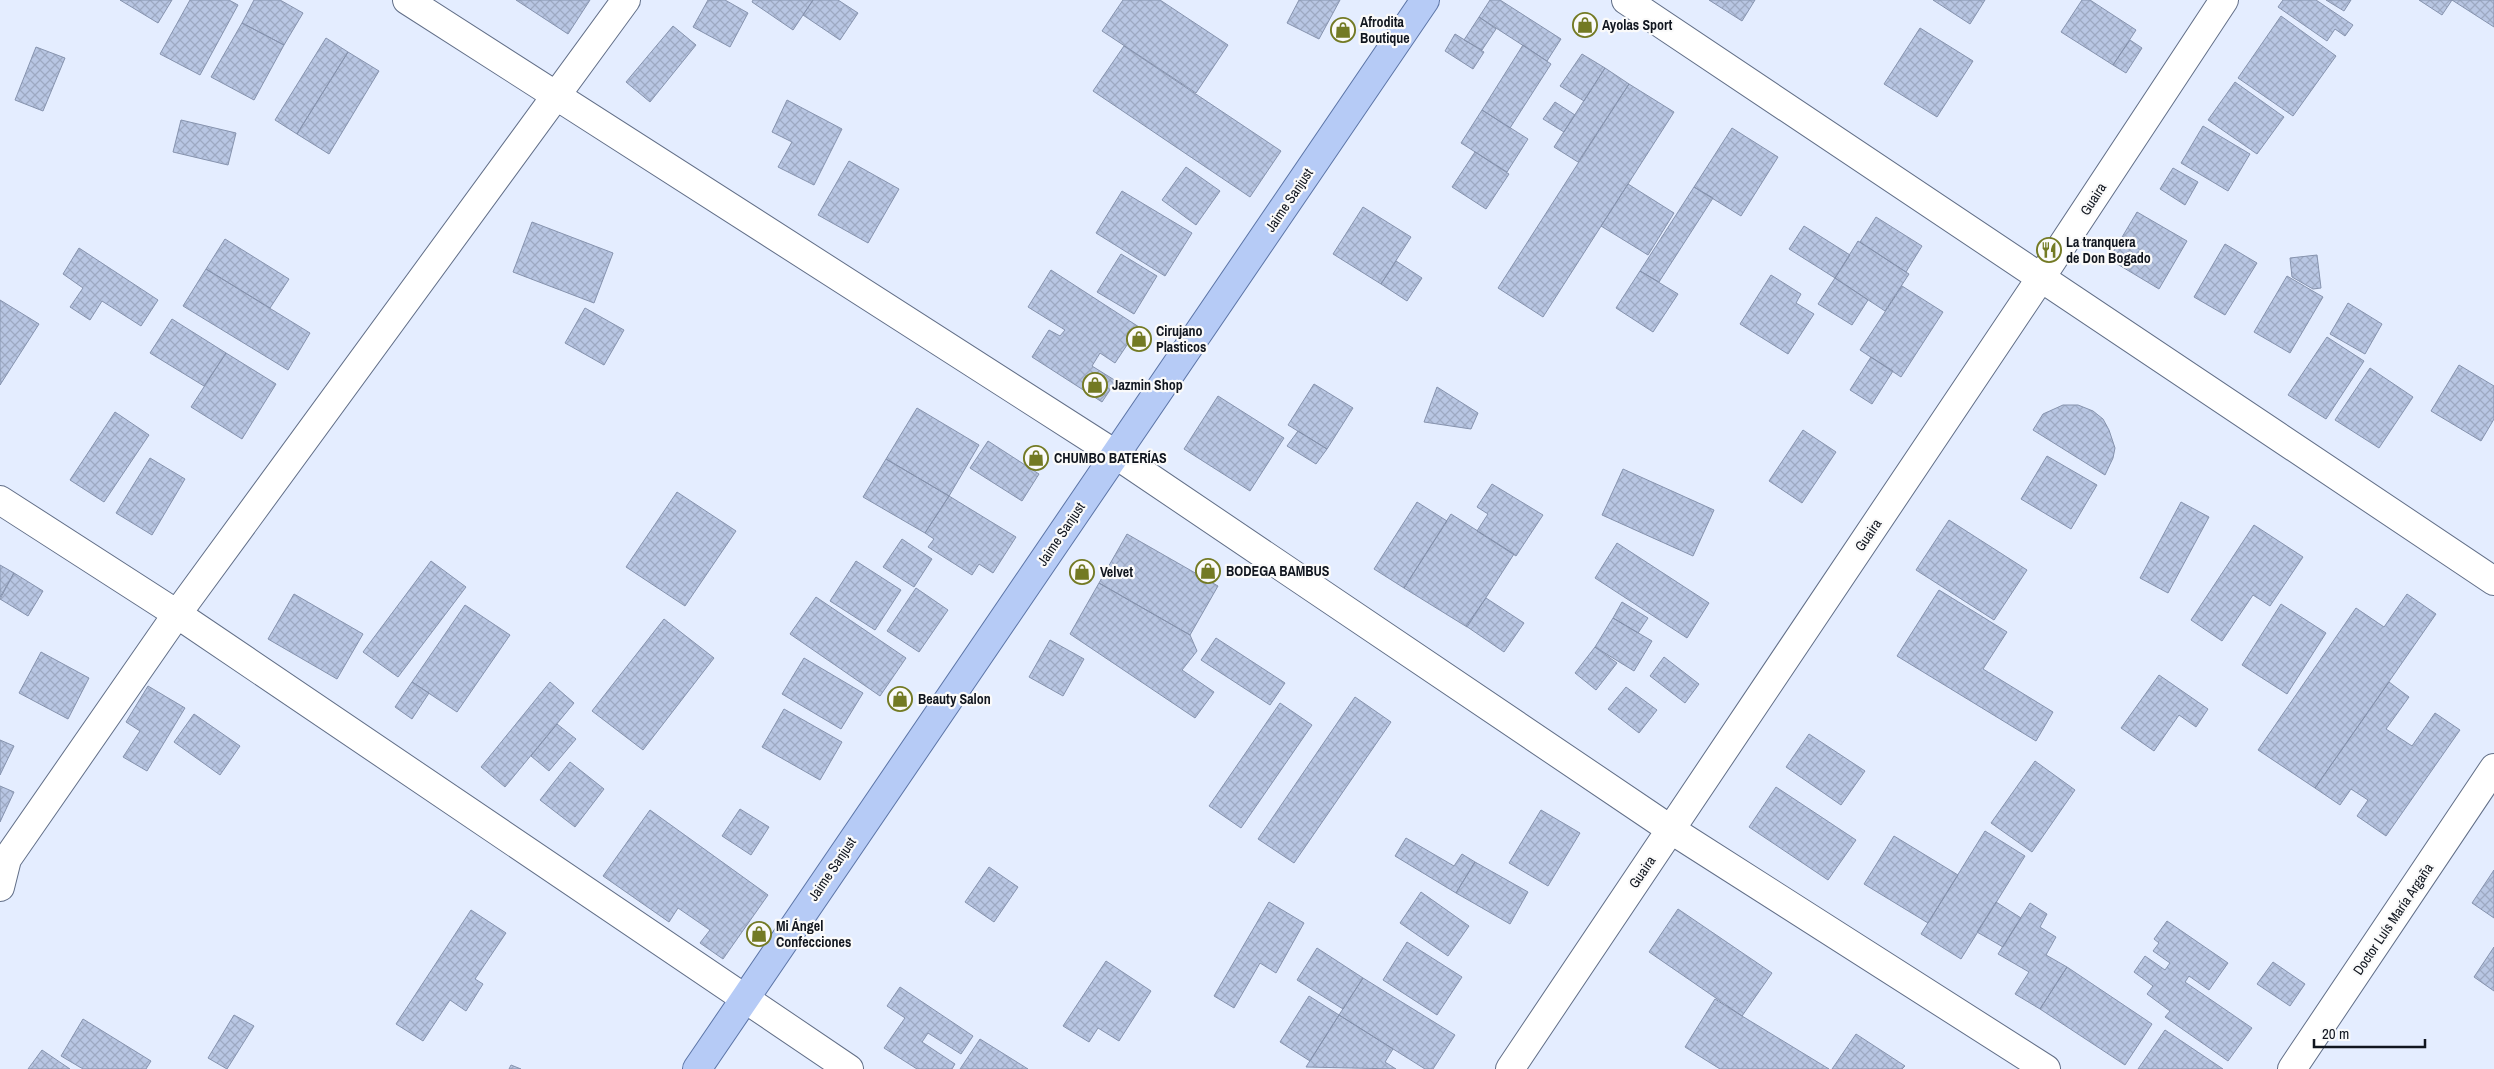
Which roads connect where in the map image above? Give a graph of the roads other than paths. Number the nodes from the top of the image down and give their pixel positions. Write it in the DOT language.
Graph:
graph roads {
  1 [pos="407,0"];
  2 [pos="626,0"];
  3 [pos="1425,0"];
  4 [pos="1626,0"];
  5 [pos="2224,0"];
  6 [pos="558,96"];
  7 [pos="2040,279"];
  8 [pos="1115,454"];
  9 [pos="0,500"];
  10 [pos="2494,581"];
  11 [pos="177,614"];
  12 [pos="2494,768"];
  13 [pos="1670,829"];
  14 [pos="0,888"];
  15 [pos="744,998"];
  16 [pos="697,1069"];
  17 [pos="849,1069"];
  18 [pos="1510,1069"];
  19 [pos="2046,1069"];
  20 [pos="2292,1069"];
  1 -- 6 [label="street"];
  2 -- 6 [label="street"];
  3 -- 8 [label="main road, Jaime Sanjust"];
  4 -- 7 [label="street"];
  5 -- 7 [label="street, Guaira"];
  6 -- 8 [label="street"];
  6 -- 11 [label="street"];
  7 -- 10 [label="street"];
  7 -- 13 [label="street, Guaira"];
  8 -- 13 [label="street"];
  8 -- 15 [label="main road, Jaime Sanjust"];
  9 -- 11 [label="street"];
  11 -- 14 [label="street"];
  11 -- 15 [label="street"];
  12 -- 20 [label="street, Doctor Luís María Argaña"];
  13 -- 18 [label="street, Guaira"];
  13 -- 19 [label="street"];
  15 -- 16 [label="main road, Jaime Sanjust"];
  15 -- 17 [label="street"];
}
